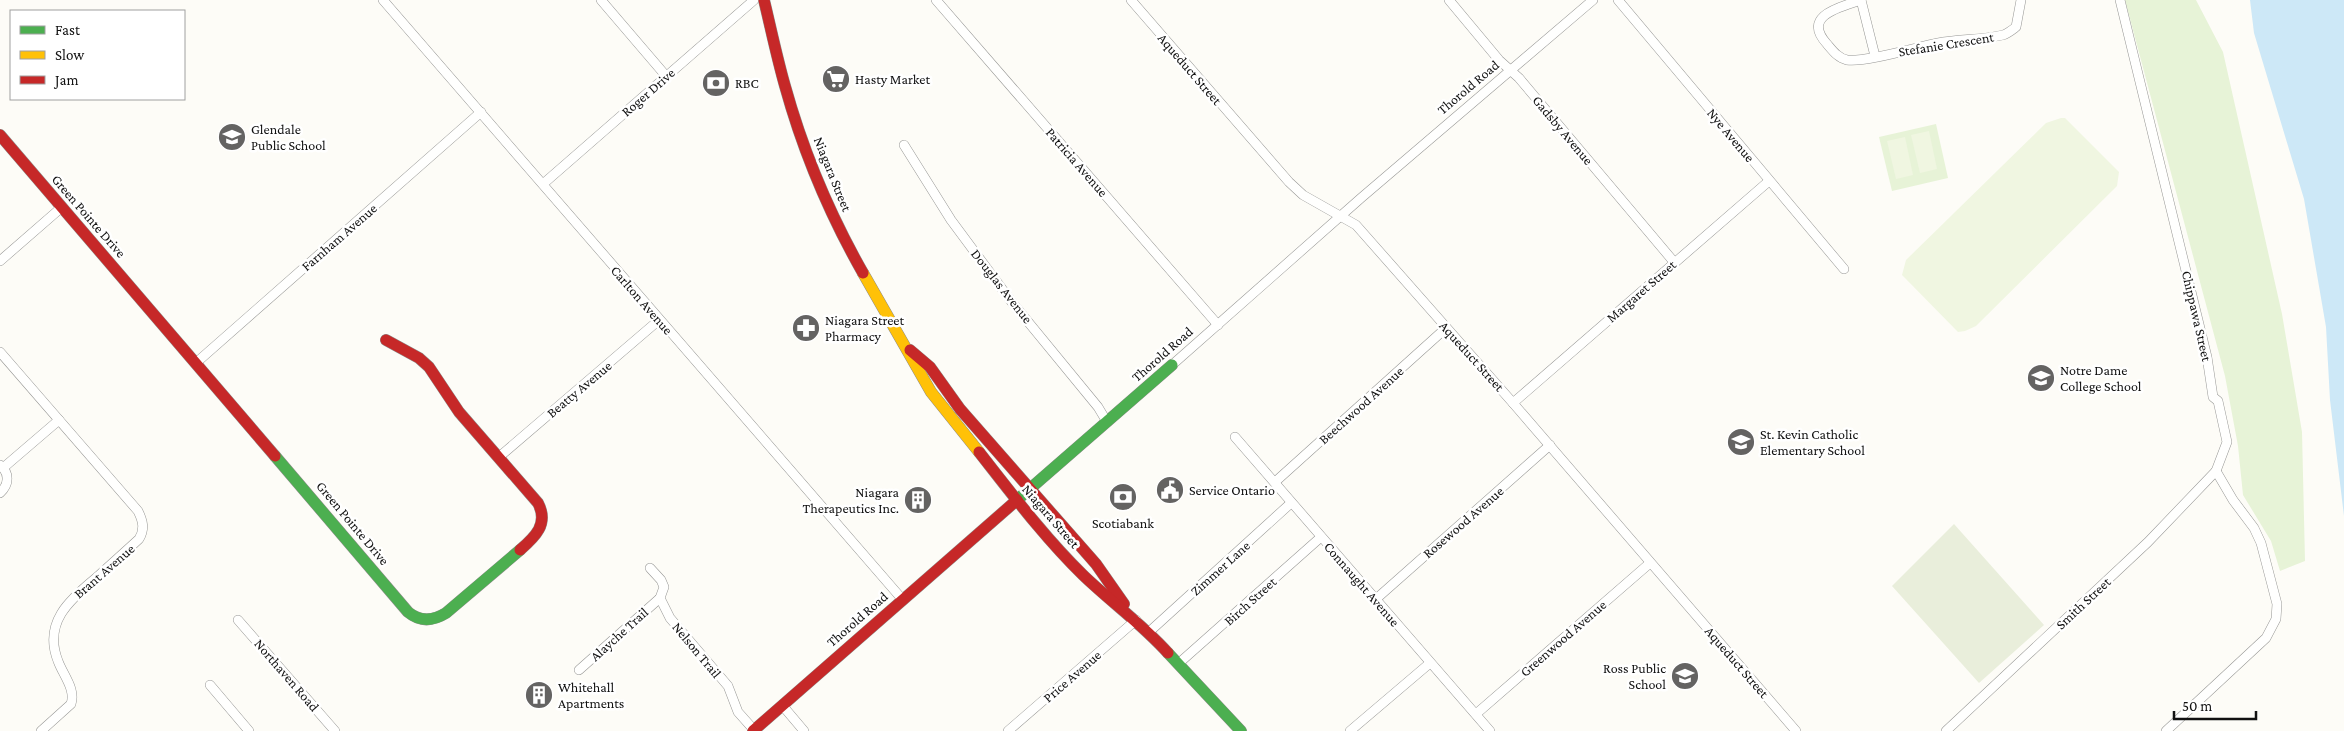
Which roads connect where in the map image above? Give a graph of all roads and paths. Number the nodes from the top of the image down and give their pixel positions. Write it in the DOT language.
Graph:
graph roads {
  1 [pos="383,0"];
  2 [pos="601,0"];
  3 [pos="754,0"];
  4 [pos="764,0"];
  5 [pos="936,0"];
  6 [pos="1131,0"];
  7 [pos="1449,0"];
  8 [pos="1593,0"];
  9 [pos="1618,0"];
  10 [pos="2021,0"];
  11 [pos="2120,0"];
  12 [pos="1875,56"];
  13 [pos="1511,70"];
  14 [pos="666,76"];
  15 [pos="480,112"];
  16 [pos="0,135"];
  17 [pos="904,145"];
  18 [pos="1769,181"];
  19 [pos="543,184"];
  20 [pos="62,207"];
  21 [pos="1340,217"];
  22 [pos="0,261"];
  23 [pos="1674,262"];
  24 [pos="1844,269"];
  25 [pos="659,320"];
  26 [pos="1218,325"];
  27 [pos="1446,328"];
  28 [pos="386,340"];
  29 [pos="905,346"];
  30 [pos="0,352"];
  31 [pos="197,362"];
  32 [pos="1172,365"];
  33 [pos="1513,403"];
  34 [pos="59,420"];
  35 [pos="1107,422"];
  36 [pos="1235,437"];
  37 [pos="1550,445"];
  38 [pos="498,457"];
  39 [pos="2,466"];
  40 [pos="2216,471"];
  41 [pos="1275,482"];
  42 [pos="1030,489"];
  43 [pos="0,493"];
  44 [pos="1016,500"];
  45 [pos="1291,503"];
  46 [pos="1321,537"];
  47 [pos="1650,563"];
  48 [pos="650,568"];
  49 [pos="660,598"];
  50 [pos="1376,599"];
  51 [pos="902,600"];
  52 [pos="238,620"];
  53 [pos="1136,620"];
  54 [pos="1149,632"];
  55 [pos="1430,663"];
  56 [pos="1178,664"];
  57 [pos="579,670"];
  58 [pos="210,685"];
  59 [pos="782,705"];
  60 [pos="1476,714"];
  61 [pos="753,730"];
  62 [pos="41,731"];
  63 [pos="249,731"];
  64 [pos="335,731"];
  65 [pos="804,731"];
  66 [pos="1008,731"];
  67 [pos="1242,731"];
  68 [pos="1350,731"];
  69 [pos="1490,731"];
  70 [pos="1796,731"];
  71 [pos="1946,731"];
  72 [pos="2166,731"];
  1 -- 15 [label="street, Carlton Avenue"];
  2 -- 14 [label="street"];
  3 -- 14 [label="street, Roger Drive"];
  4 -- 29 [label="street, Niagara Street"];
  5 -- 26 [label="street, Patricia Avenue"];
  6 -- 21 [label="street, Aqueduct Street"];
  7 -- 13 [label="street, Gadsby Avenue"];
  8 -- 13 [label="street, Thorold Road"];
  9 -- 18 [label="street, Nye Avenue"];
  10 -- 12 [label="street, Stefanie Crescent"];
  11 -- 40 [label="street, Chippawa Street"];
  12 -- 12 [label="street, Stefanie Crescent"];
  13 -- 21 [label="street, Thorold Road"];
  13 -- 23 [label="street, Gadsby Avenue"];
  14 -- 19 [label="street, Roger Drive"];
  15 -- 19 [label="street, Carlton Avenue"];
  15 -- 31 [label="street, Farnham Avenue"];
  16 -- 20 [label="street, Green Pointe Drive"];
  17 -- 35 [label="street, Douglas Avenue"];
  18 -- 23 [label="street, Margaret Street"];
  18 -- 24 [label="street, Nye Avenue"];
  19 -- 25 [label="street, Carlton Avenue"];
  20 -- 22 [label="street"];
  20 -- 31 [label="street, Green Pointe Drive"];
  21 -- 26 [label="street, Thorold Road"];
  21 -- 27 [label="street, Aqueduct Street"];
  23 -- 33 [label="street, Margaret Street"];
  25 -- 38 [label="street, Beatty Avenue"];
  25 -- 51 [label="street, Carlton Avenue"];
  26 -- 32 [label="street, Thorold Road"];
  27 -- 33 [label="street, Aqueduct Street"];
  27 -- 41 [label="street, Beechwood Avenue"];
  28 -- 38 [label="street, Green Pointe Drive"];
  29 -- 42 [label="street, Niagara Street"];
  29 -- 44 [label="street, Niagara Street"];
  30 -- 34 [label="street, Brant Avenue"];
  31 -- 38 [label="street, Green Pointe Drive"];
  32 -- 35 [label="street, Thorold Road"];
  33 -- 37 [label="street, Aqueduct Street"];
  34 -- 39 [label="street"];
  34 -- 62 [label="street, Brant Avenue"];
  35 -- 42 [label="street, Thorold Road"];
  36 -- 41 [label="street, Connaught Avenue"];
  37 -- 47 [label="street, Aqueduct Street"];
  37 -- 50 [label="street, Rosewood Avenue"];
  39 -- 43 [label="street"];
  40 -- 71 [label="street, Smith Street"];
  40 -- 72 [label="street"];
  41 -- 45 [label="street, Connaught Avenue"];
  42 -- 44 [label="street, Thorold Road"];
  42 -- 53 [label="street, Niagara Street"];
  44 -- 51 [label="street, Thorold Road"];
  44 -- 53 [label="street, Niagara Street"];
  45 -- 46 [label="street, Connaught Avenue"];
  45 -- 54 [label="street, Zimmer Lane"];
  46 -- 50 [label="street, Connaught Avenue"];
  46 -- 56 [label="street, Birch Street"];
  47 -- 60 [label="street, Greenwood Avenue"];
  47 -- 70 [label="street, Aqueduct Street"];
  48 -- 49 [label="street, Nelson Trail"];
  49 -- 57 [label="street, Alayche Trail"];
  49 -- 61 [label="street, Nelson Trail"];
  50 -- 55 [label="street, Connaught Avenue"];
  51 -- 59 [label="street, Thorold Road"];
  52 -- 64 [label="street, Northaven Road"];
  53 -- 54 [label="street, Niagara Street"];
  53 -- 66 [label="street, Price Avenue"];
  54 -- 56 [label="street, Niagara Street"];
  55 -- 60 [label="street, Connaught Avenue"];
  55 -- 68 [label="street"];
  56 -- 67 [label="street, Niagara Street"];
  58 -- 63 [label="street"];
  59 -- 61 [label="street, Thorold Road"];
  59 -- 65 [label="street"];
  60 -- 69 [label="street, Connaught Avenue"];
}
